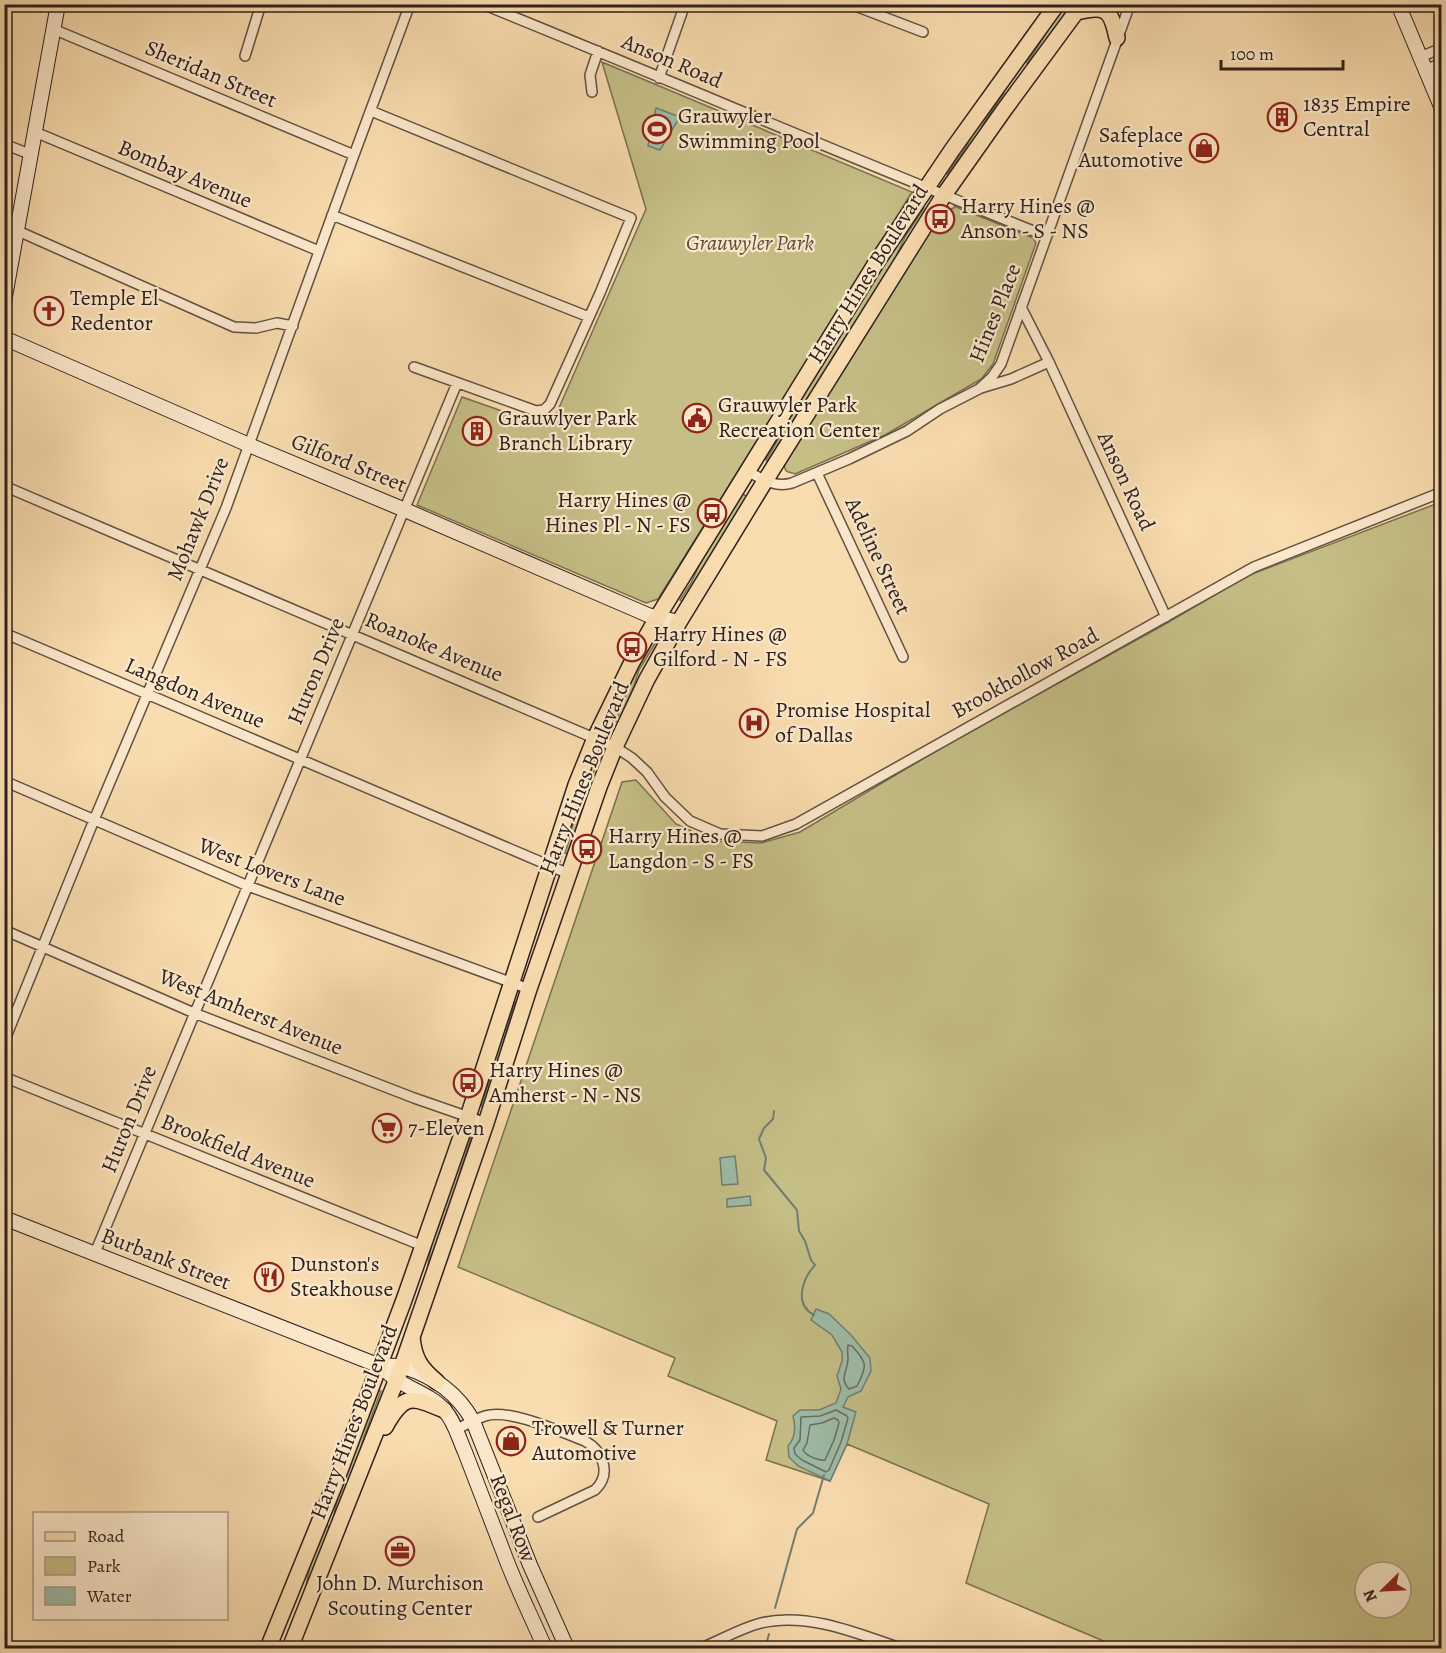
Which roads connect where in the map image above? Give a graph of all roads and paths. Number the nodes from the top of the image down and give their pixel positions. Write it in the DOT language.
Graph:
graph roads {
  1 [pos="58,4"];
  2 [pos="261,4"];
  3 [pos="410,4"];
  4 [pos="482,4"];
  5 [pos="685,4"];
  6 [pos="850,4"];
  7 [pos="1057,4"];
  8 [pos="1130,4"];
  9 [pos="1398,4"];
  10 [pos="1080,8"];
  11 [pos="53,29"];
  12 [pos="922,32"];
  13 [pos="1117,38"];
  14 [pos="1442,48"];
  15 [pos="598,51"];
  16 [pos="245,56"];
  17 [pos="1423,63"];
  18 [pos="1442,63"];
  19 [pos="1006,75"];
  20 [pos="658,78"];
  21 [pos="1021,86"];
  22 [pos="592,92"];
  23 [pos="1442,109"];
  24 [pos="370,111"];
  25 [pos="35,132"];
  26 [pos="4,144"];
  27 [pos="32,155"];
  28 [pos="354,155"];
  29 [pos="925,188"];
  30 [pos="944,195"];
  31 [pos="332,215"];
  32 [pos="18,231"];
  33 [pos="1046,236"];
  34 [pos="319,251"];
  35 [pos="4,302"];
  36 [pos="1021,307"];
  37 [pos="590,317"];
  38 [pos="293,326"];
  39 [pos="4,338"];
  40 [pos="1049,362"];
  41 [pos="414,367"];
  42 [pos="457,383"];
  43 [pos="979,389"];
  44 [pos="249,445"];
  45 [pos="747,471"];
  46 [pos="817,473"];
  47 [pos="765,481"];
  48 [pos="4,486"];
  49 [pos="1442,492"];
  50 [pos="405,510"];
  51 [pos="199,570"];
  52 [pos="1166,617"];
  53 [pos="657,618"];
  54 [pos="679,622"];
  55 [pos="4,633"];
  56 [pos="353,634"];
  57 [pos="903,657"];
  58 [pos="148,694"];
  59 [pos="595,738"];
  60 [pos="615,747"];
  61 [pos="300,760"];
  62 [pos="4,781"];
  63 [pos="94,820"];
  64 [pos="549,866"];
  65 [pos="568,874"];
  66 [pos="248,886"];
  67 [pos="4,930"];
  68 [pos="43,946"];
  69 [pos="511,983"];
  70 [pos="529,989"];
  71 [pos="194,1013"];
  72 [pos="4,1041"];
  73 [pos="4,1077"];
  74 [pos="468,1117"];
  75 [pos="486,1123"];
  76 [pos="144,1134"];
  77 [pos="4,1218"];
  78 [pos="423,1246"];
  79 [pos="95,1253"];
  80 [pos="412,1336"];
  81 [pos="380,1366"];
  82 [pos="399,1373"];
  83 [pos="437,1382"];
  84 [pos="444,1410"];
  85 [pos="473,1421"];
  86 [pos="456,1430"];
  87 [pos="364,1460"];
  88 [pos="477,1482"];
  89 [pos="334,1486"];
  90 [pos="538,1516"];
  91 [pos="515,1526"];
  92 [pos="338,1527"];
  93 [pos="542,1591"];
  94 [pos="288,1597"];
  95 [pos="523,1599"];
  96 [pos="307,1605"];
  97 [pos="268,1648"];
  98 [pos="290,1648"];
  99 [pos="545,1648"];
  100 [pos="567,1648"];
  101 [pos="701,1648"];
  102 [pos="900,1648"];
  1 -- 11 [label="street"];
  2 -- 16 [label="street"];
  3 -- 24 [label="street, Mohawk Drive"];
  4 -- 15 [label="street, Anson Road"];
  5 -- 20 [label="street"];
  6 -- 12 [label="street"];
  7 -- 19 [label="main road, Harry Hines Boulevard"];
  8 -- 13 [label="street, Hines Place"];
  9 -- 17 [label="street"];
  10 -- 13 [label="main road"];
  10 -- 21 [label="main road, Harry Hines Boulevard"];
  11 -- 25 [label="street"];
  11 -- 28 [label="street, Sheridan Street"];
  13 -- 33 [label="street, Hines Place"];
  14 -- 17 [label="street"];
  15 -- 20 [label="street, Anson Road"];
  15 -- 22 [label="street"];
  17 -- 18 [label="street"];
  17 -- 23 [label="street"];
  19 -- 21 [label="main road"];
  19 -- 29 [label="main road, Harry Hines Boulevard"];
  20 -- 29 [label="street, Anson Road"];
  21 -- 30 [label="main road, Harry Hines Boulevard"];
  24 -- 28 [label="street, Mohawk Drive"];
  24 -- 37 [label="street"];
  25 -- 27 [label="street"];
  25 -- 34 [label="street, Bombay Avenue"];
  26 -- 27 [label="street"];
  27 -- 32 [label="street"];
  28 -- 31 [label="street, Mohawk Drive"];
  29 -- 30 [label="street, Anson Road"];
  29 -- 45 [label="main road, Harry Hines Boulevard"];
  30 -- 33 [label="street, Anson Road"];
  30 -- 47 [label="main road, Harry Hines Boulevard"];
  31 -- 34 [label="street, Mohawk Drive"];
  31 -- 37 [label="street"];
  32 -- 35 [label="street"];
  32 -- 38 [label="street"];
  33 -- 36 [label="street, Hines Place"];
  34 -- 38 [label="street, Mohawk Drive"];
  36 -- 40 [label="street, Anson Road"];
  36 -- 43 [label="street, Hines Place"];
  37 -- 42 [label="street"];
  38 -- 44 [label="street, Mohawk Drive"];
  39 -- 44 [label="street, Gilford Street"];
  40 -- 43 [label="street"];
  40 -- 52 [label="street, Anson Road"];
  41 -- 42 [label="street"];
  42 -- 50 [label="street, Huron Drive"];
  43 -- 46 [label="street, Hines Place"];
  44 -- 50 [label="street, Gilford Street"];
  44 -- 51 [label="street, Mohawk Drive"];
  45 -- 47 [label="street, Hines Place"];
  45 -- 53 [label="main road, Harry Hines Boulevard"];
  46 -- 47 [label="street, Hines Place"];
  46 -- 57 [label="street, Adeline Street"];
  47 -- 54 [label="main road, Harry Hines Boulevard"];
  48 -- 51 [label="street, Roanoke Avenue"];
  49 -- 52 [label="street, Brookhollow Road"];
  50 -- 53 [label="street, Gilford Street"];
  50 -- 56 [label="street, Huron Drive"];
  51 -- 56 [label="street, Roanoke Avenue"];
  51 -- 58 [label="street, Mohawk Drive"];
  52 -- 60 [label="street, Brookhollow Road"];
  53 -- 54 [label="street, Gilford Street"];
  53 -- 59 [label="main road, Harry Hines Boulevard"];
  54 -- 60 [label="main road, Harry Hines Boulevard"];
  55 -- 58 [label="street, Langdon Avenue"];
  56 -- 59 [label="street, Roanoke Avenue"];
  56 -- 61 [label="street, Huron Drive"];
  58 -- 61 [label="street, Langdon Avenue"];
  58 -- 63 [label="street, Mohawk Drive"];
  59 -- 60 [label="street, Roanoke Avenue"];
  59 -- 64 [label="main road, Harry Hines Boulevard"];
  60 -- 65 [label="main road, Harry Hines Boulevard"];
  61 -- 64 [label="street, Langdon Avenue"];
  61 -- 66 [label="street, Huron Drive"];
  62 -- 63 [label="street, West Lovers Lane"];
  63 -- 66 [label="street, West Lovers Lane"];
  63 -- 68 [label="street, Mohawk Drive"];
  64 -- 65 [label="street, Langdon Avenue"];
  64 -- 69 [label="main road, Harry Hines Boulevard"];
  65 -- 70 [label="main road, Harry Hines Boulevard"];
  66 -- 69 [label="street, West Lovers Lane"];
  66 -- 71 [label="street, Huron Drive"];
  67 -- 68 [label="street, West Amherst Avenue"];
  68 -- 71 [label="street, West Amherst Avenue"];
  68 -- 72 [label="street, Mohawk Drive"];
  69 -- 70 [label="street, West Lovers Lane"];
  69 -- 74 [label="main road, Harry Hines Boulevard"];
  70 -- 75 [label="main road, Harry Hines Boulevard"];
  71 -- 74 [label="street, West Amherst Avenue"];
  71 -- 76 [label="street, Huron Drive"];
  73 -- 76 [label="street, Brookfield Avenue"];
  74 -- 75 [label="street, West Amherst Avenue"];
  74 -- 78 [label="main road, Harry Hines Boulevard"];
  75 -- 80 [label="main road, Harry Hines Boulevard"];
  76 -- 78 [label="street, Brookfield Avenue"];
  76 -- 79 [label="street, Huron Drive"];
  77 -- 79 [label="street, Burbank Street"];
  78 -- 81 [label="main road, Harry Hines Boulevard"];
  79 -- 81 [label="street, Burbank Street"];
  80 -- 82 [label="main road, Harry Hines Boulevard"];
  80 -- 83 [label="main road"];
  81 -- 82 [label="street, Regal Row"];
  81 -- 89 [label="main road, Harry Hines Boulevard"];
  82 -- 83 [label="street, Regal Row"];
  82 -- 84 [label="street, Regal Row"];
  82 -- 87 [label="main road, Harry Hines Boulevard"];
  83 -- 85 [label="street, Regal Row"];
  84 -- 86 [label="street, Regal Row"];
  84 -- 87 [label="main road"];
  85 -- 86 [label="street"];
  85 -- 90 [label="street"];
  85 -- 91 [label="street, Regal Row"];
  86 -- 88 [label="street, Regal Row"];
  87 -- 92 [label="main road, Harry Hines Boulevard"];
  88 -- 91 [label="street"];
  88 -- 95 [label="street, Regal Row"];
  89 -- 92 [label="main road"];
  89 -- 94 [label="main road, Harry Hines Boulevard"];
  91 -- 93 [label="street, Regal Row"];
  92 -- 96 [label="main road, Harry Hines Boulevard"];
  93 -- 95 [label="street"];
  93 -- 100 [label="street, Regal Row"];
  94 -- 96 [label="main road"];
  94 -- 97 [label="main road, Harry Hines Boulevard"];
  95 -- 99 [label="street, Regal Row"];
  96 -- 98 [label="main road, Harry Hines Boulevard"];
  101 -- 102 [label="street"];
}
